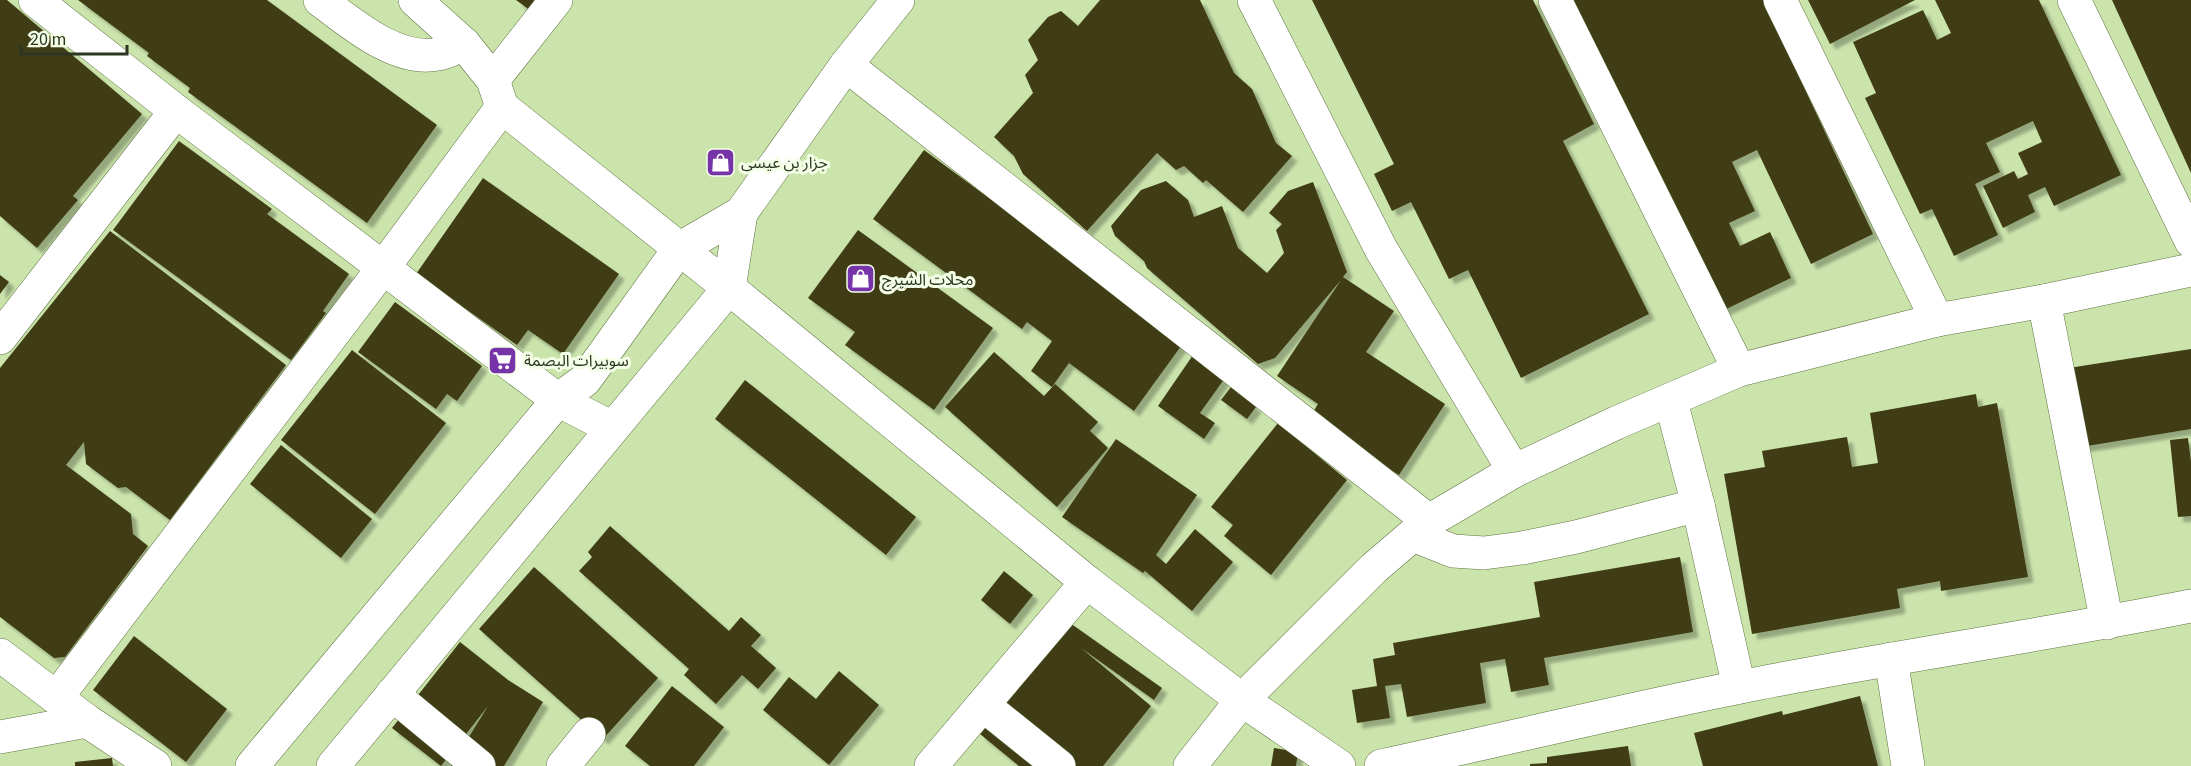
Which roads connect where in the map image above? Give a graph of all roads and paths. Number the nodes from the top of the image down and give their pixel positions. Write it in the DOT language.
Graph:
graph roads {
  1 [pos="35,0"];
  2 [pos="320,0"];
  3 [pos="415,0"];
  4 [pos="556,0"];
  5 [pos="898,0"];
  6 [pos="1254,0"];
  7 [pos="1554,0"];
  8 [pos="1780,0"];
  9 [pos="2074,0"];
  10 [pos="464,44"];
  11 [pos="846,65"];
  12 [pos="497,93"];
  13 [pos="176,111"];
  14 [pos="741,213"];
  15 [pos="2191,241"];
  16 [pos="679,249"];
  17 [pos="383,268"];
  18 [pos="2191,270"];
  19 [pos="729,288"];
  20 [pos="2044,301"];
  21 [pos="1937,320"];
  22 [pos="0,338"];
  23 [pos="1739,370"];
  24 [pos="558,400"];
  25 [pos="1671,401"];
  26 [pos="612,428"];
  27 [pos="1514,471"];
  28 [pos="1698,505"];
  29 [pos="1421,528"];
  30 [pos="1087,582"];
  31 [pos="2191,606"];
  32 [pos="2108,623"];
  33 [pos="0,655"];
  34 [pos="1891,659"];
  35 [pos="1739,687"];
  36 [pos="392,694"];
  37 [pos="57,698"];
  38 [pos="1242,700"];
  39 [pos="983,705"];
  40 [pos="87,721"];
  41 [pos="589,734"];
  42 [pos="0,737"];
  43 [pos="155,766"];
  44 [pos="252,766"];
  45 [pos="333,766"];
  46 [pos="479,766"];
  47 [pos="563,766"];
  48 [pos="931,766"];
  49 [pos="1059,766"];
  50 [pos="1190,766"];
  51 [pos="1339,766"];
  52 [pos="1381,766"];
  53 [pos="1908,766"];
  1 -- 13 [label="street"];
  2 -- 10 [label="street"];
  3 -- 10 [label="street"];
  4 -- 12 [label="street"];
  5 -- 11 [label="street"];
  6 -- 27 [label="street"];
  7 -- 23 [label="street"];
  8 -- 21 [label="street"];
  9 -- 15 [label="street"];
  10 -- 12 [label="street"];
  11 -- 14 [label="street"];
  11 -- 29 [label="street"];
  12 -- 16 [label="street"];
  12 -- 17 [label="street"];
  13 -- 17 [label="street"];
  13 -- 22 [label="street"];
  14 -- 16 [label="street"];
  14 -- 19 [label="street"];
  16 -- 19 [label="street"];
  16 -- 24 [label="street"];
  17 -- 24 [label="street"];
  17 -- 37 [label="street"];
  18 -- 20 [label="street"];
  19 -- 26 [label="street"];
  19 -- 30 [label="street"];
  20 -- 21 [label="street"];
  20 -- 32 [label="street"];
  21 -- 23 [label="street"];
  23 -- 25 [label="street"];
  24 -- 26 [label="street"];
  24 -- 44 [label="street"];
  25 -- 27 [label="street"];
  25 -- 28 [label="street"];
  26 -- 36 [label="street"];
  27 -- 29 [label="street"];
  28 -- 29 [label="street"];
  28 -- 35 [label="street"];
  29 -- 38 [label="street"];
  30 -- 38 [label="street"];
  30 -- 39 [label="street"];
  31 -- 32 [label="street"];
  32 -- 34 [label="street"];
  33 -- 37 [label="street"];
  34 -- 35 [label="street"];
  34 -- 53 [label="street"];
  35 -- 52 [label="street"];
  36 -- 45 [label="street"];
  36 -- 46 [label="street"];
  37 -- 40 [label="street"];
  38 -- 50 [label="street"];
  38 -- 51 [label="street"];
  39 -- 48 [label="street"];
  39 -- 49 [label="street"];
  40 -- 42 [label="street"];
  40 -- 43 [label="street"];
  41 -- 47 [label="street"];
}
